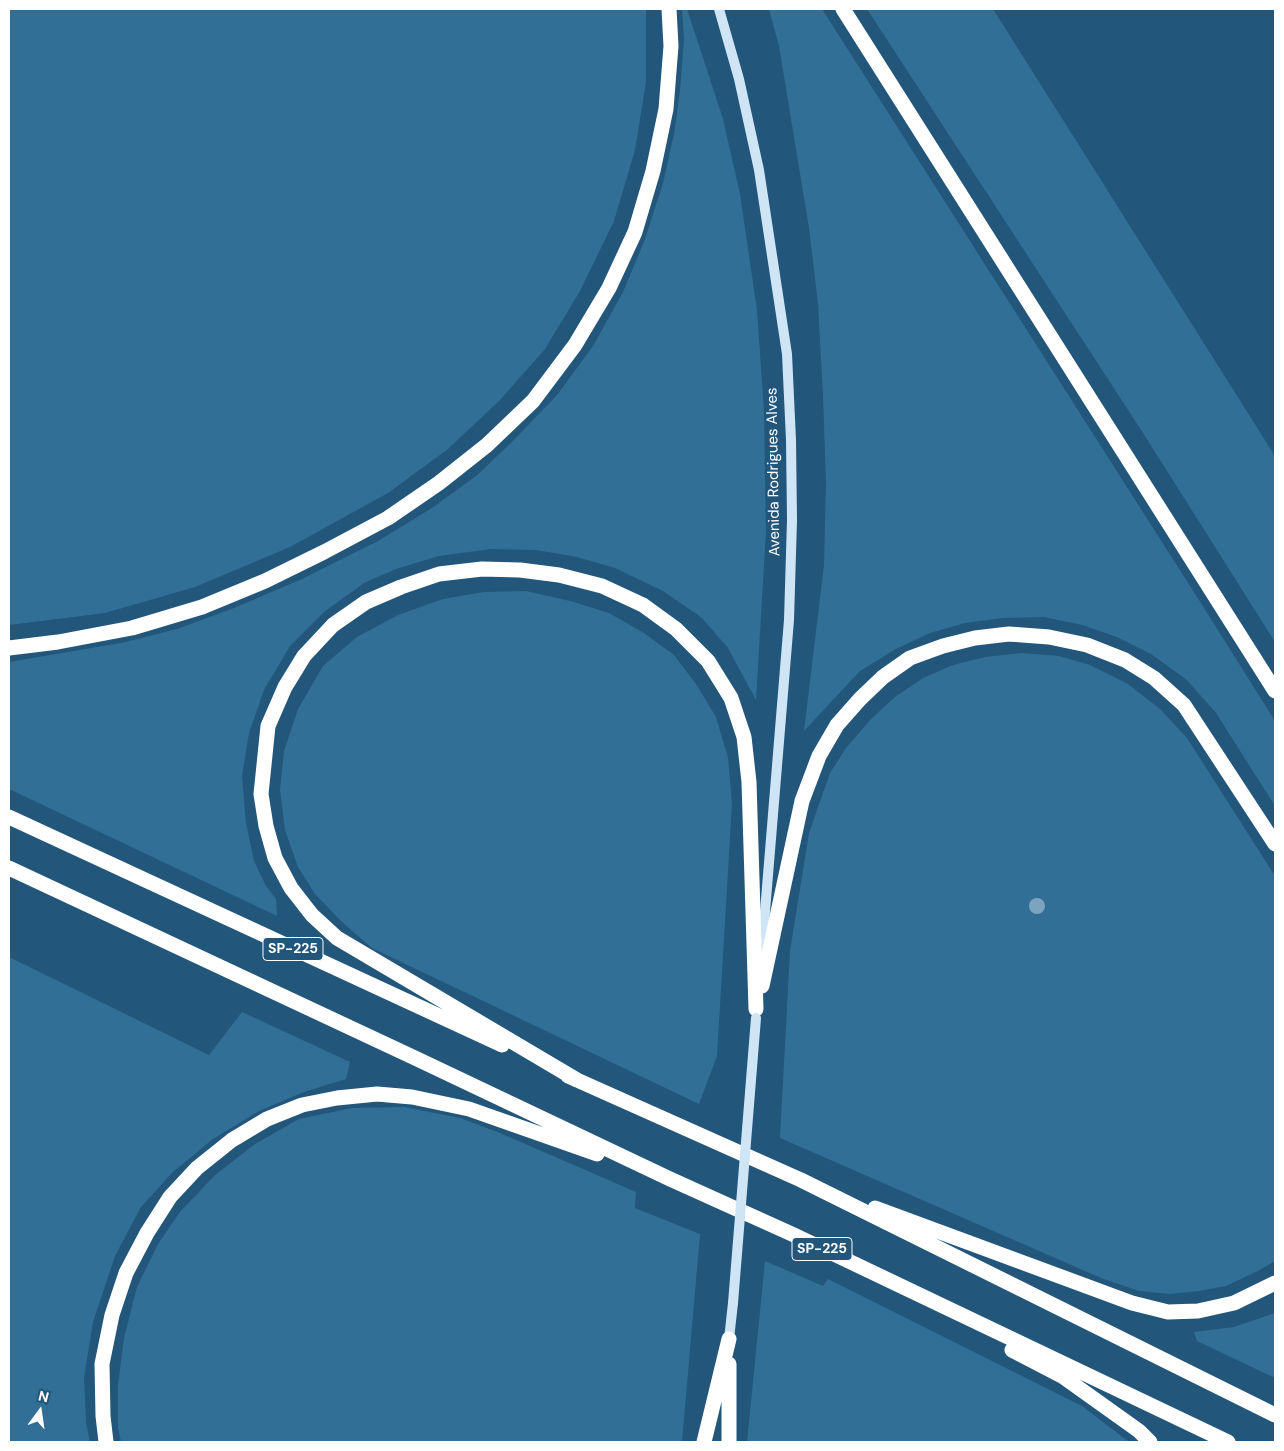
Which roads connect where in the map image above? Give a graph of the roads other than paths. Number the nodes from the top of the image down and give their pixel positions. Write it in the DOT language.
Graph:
graph roads {
  1 [pos="669,9"];
  2 [pos="719,9"];
  3 [pos="843,9"];
  4 [pos="9,648"];
  5 [pos="1275,691"];
  6 [pos="9,817"];
  7 [pos="1275,844"];
  8 [pos="9,868"];
  9 [pos="756,1014"];
  10 [pos="578,1080"];
  11 [pos="670,1179"];
  12 [pos="801,1180"];
  13 [pos="794,1235"];
  14 [pos="1275,1283"];
  15 [pos="729,1339"];
  16 [pos="1275,1415"];
  17 [pos="106,1442"];
  18 [pos="704,1442"];
  19 [pos="729,1442"];
  20 [pos="1150,1442"];
  21 [pos="1228,1442"];
  1 -- 4 [label="highway"];
  2 -- 9 [label="main road, Avenida Rodrigues Alves"];
  3 -- 5 [label="highway"];
  6 -- 10 [label="highway, SP-225"];
  7 -- 9 [label="highway"];
  8 -- 11 [label="highway, SP-225"];
  9 -- 10 [label="highway"];
  9 -- 15 [label="main road, Avenida Rodrigues Alves, bridge"];
  10 -- 12 [label="highway, SP-225"];
  11 -- 13 [label="highway, SP-225"];
  11 -- 17 [label="highway"];
  12 -- 14 [label="highway"];
  12 -- 16 [label="highway, SP-225"];
  13 -- 20 [label="highway"];
  13 -- 21 [label="highway, SP-225"];
  15 -- 18 [label="highway"];
  15 -- 19 [label="highway"];
}
